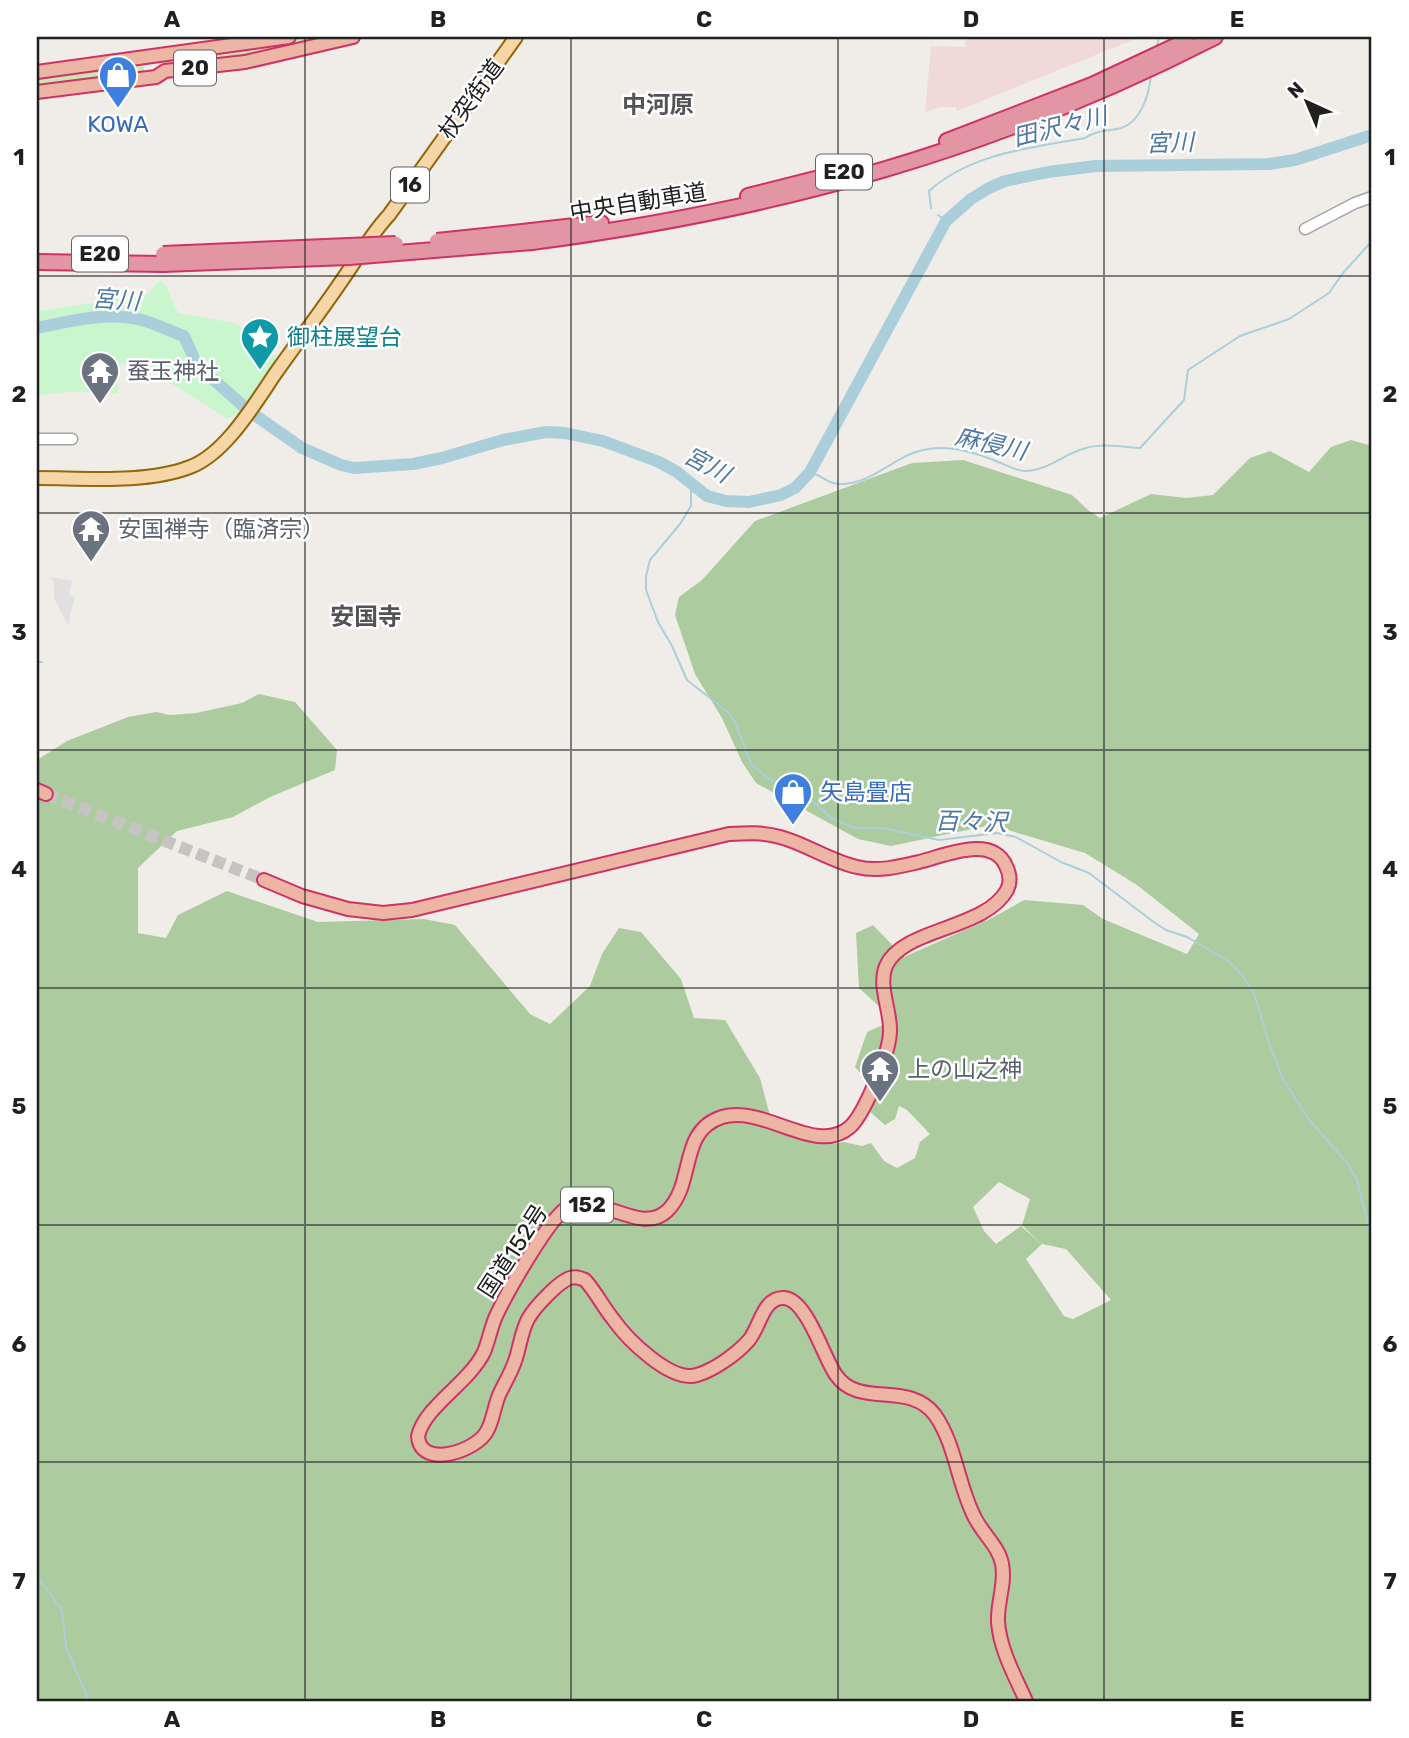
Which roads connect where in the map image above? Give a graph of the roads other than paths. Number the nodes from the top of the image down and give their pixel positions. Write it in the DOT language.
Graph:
graph roads {
  1 [pos="289,37"];
  2 [pos="353,37"];
  3 [pos="516,37"];
  4 [pos="1194,37"];
  5 [pos="1215,37"];
  6 [pos="1142,68"];
  7 [pos="37,72"];
  8 [pos="37,92"];
  9 [pos="1372,197"];
  10 [pos="1305,229"];
  11 [pos="37,253"];
  12 [pos="163,259"];
  13 [pos="37,262"];
  14 [pos="37,439"];
  15 [pos="72,439"];
  16 [pos="37,478"];
  17 [pos="264,880"];
  18 [pos="1027,1701"];
  1 -- 7 [label="highway, 20"];
  2 -- 8 [label="highway, 20"];
  3 -- 16 [label="main road, 杖突街道 / 16"];
  4 -- 6 [label="highway, 中央自動車道 / E20"];
  5 -- 6 [label="highway, 中央自動車道 / E20"];
  6 -- 12 [label="highway, 中央自動車道 / E20, bridge"];
  9 -- 10 [label="street"];
  11 -- 12 [label="highway, 中央自動車道 / E20"];
  12 -- 13 [label="highway, 中央自動車道 / E20"];
  14 -- 15 [label="street"];
  17 -- 18 [label="highway, 国道152号 / 152"];
}
